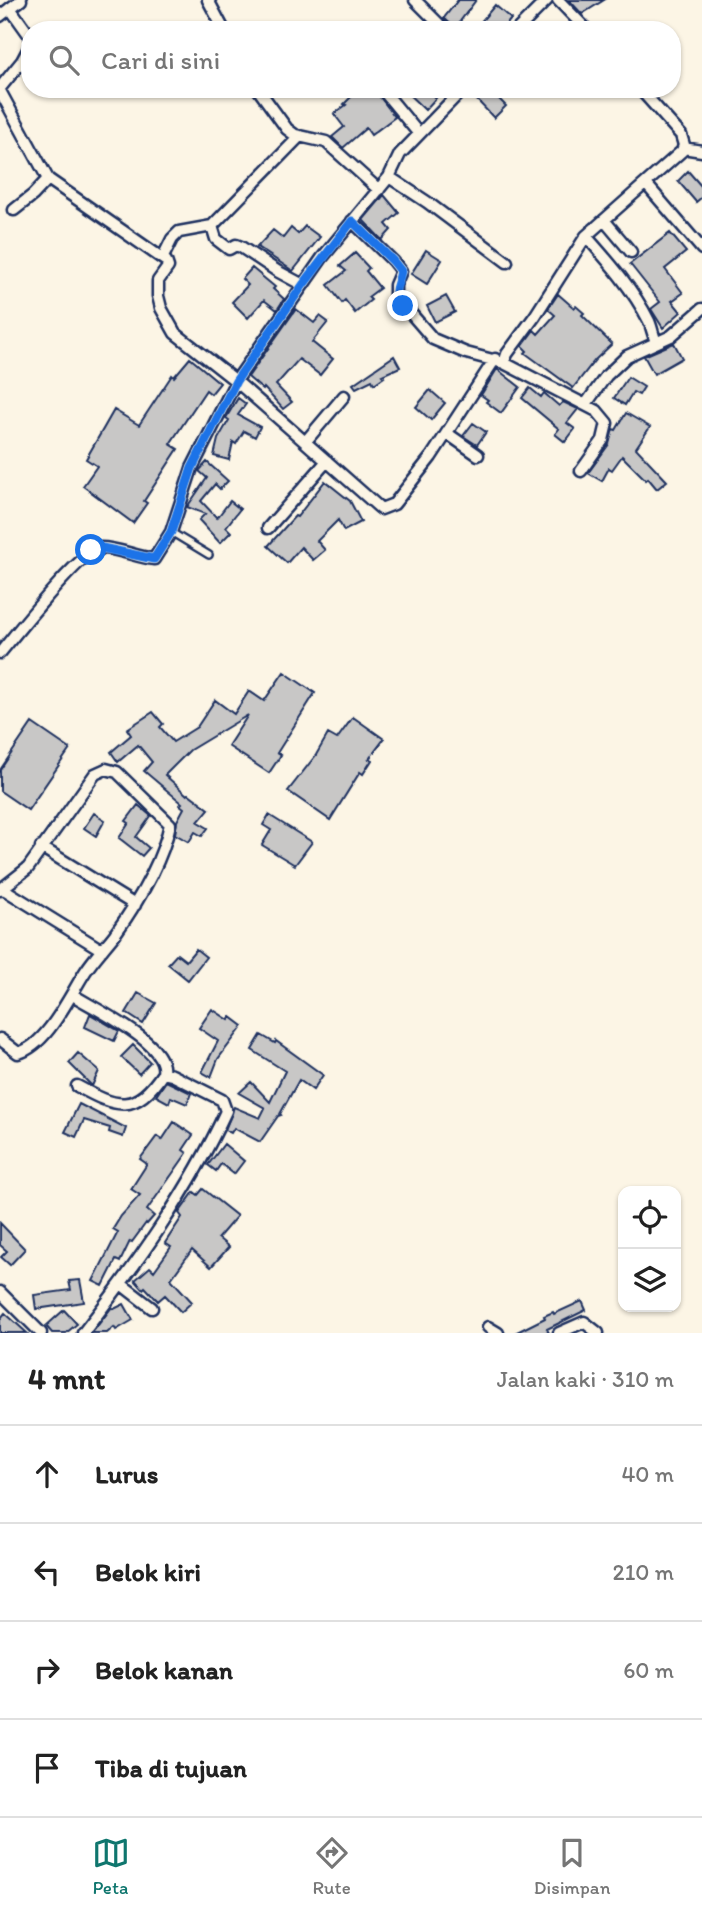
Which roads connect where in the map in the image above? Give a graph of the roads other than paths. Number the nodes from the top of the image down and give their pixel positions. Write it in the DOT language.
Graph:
graph roads {
  1 [pos="21,0"];
  2 [pos="208,0"];
  3 [pos="415,0"];
  4 [pos="547,0"];
  5 [pos="558,0"];
  6 [pos="10,8"];
  7 [pos="0,16"];
  8 [pos="219,21"];
  9 [pos="437,21"];
  10 [pos="526,21"];
  11 [pos="578,21"];
  12 [pos="21,23"];
  13 [pos="21,62"];
  14 [pos="0,90"];
  15 [pos="265,98"];
  16 [pos="389,98"];
  17 [pos="454,98"];
  18 [pos="648,98"];
  19 [pos="419,134"];
  20 [pos="299,137"];
  21 [pos="683,148"];
  22 [pos="702,151"];
  23 [pos="389,177"];
  24 [pos="48,179"];
  25 [pos="646,184"];
  26 [pos="379,190"];
  27 [pos="14,210"];
  28 [pos="604,220"];
  29 [pos="352,221"];
  30 [pos="212,226"];
  31 [pos="586,236"];
  32 [pos="702,249"];
  33 [pos="631,252"];
  34 [pos="163,257"];
  35 [pos="507,262"];
  36 [pos="303,285"];
  37 [pos="702,309"];
  38 [pos="656,342"];
  39 [pos="499,361"];
  40 [pos="236,381"];
  41 [pos="344,396"];
  42 [pos="586,404"];
  43 [pos="448,434"];
  44 [pos="306,441"];
  45 [pos="478,455"];
  46 [pos="327,461"];
  47 [pos="581,471"];
  48 [pos="268,528"];
  49 [pos="171,532"];
  50 [pos="209,555"];
  51 [pos="0,653"];
  52 [pos="41,846"];
  53 [pos="1,889"];
  54 [pos="135,905"];
  55 [pos="102,950"];
  56 [pos="74,995"];
  57 [pos="0,1039"];
  58 [pos="163,1073"];
  59 [pos="77,1086"];
  60 [pos="121,1284"];
  61 [pos="0,1292"];
  62 [pos="152,1308"];
  63 [pos="488,1326"];
  64 [pos="40,1333"];
  65 [pos="83,1333"];
  66 [pos="498,1333"];
  67 [pos="559,1333"];
  68 [pos="598,1333"];
  1 -- 6 [label="street"];
  2 -- 8 [label="street"];
  3 -- 9 [label="street"];
  4 -- 10 [label="street"];
  5 -- 11 [label="street"];
  6 -- 7 [label="street"];
  6 -- 12 [label="street"];
  13 -- 14 [label="street"];
  14 -- 24 [label="street"];
  15 -- 20 [label="street"];
  16 -- 19 [label="street"];
  17 -- 19 [label="street"];
  18 -- 21 [label="street"];
  19 -- 23 [label="street"];
  20 -- 26 [label="street"];
  20 -- 30 [label="street"];
  21 -- 22 [label="street"];
  21 -- 25 [label="street"];
  23 -- 26 [label="street"];
  23 -- 35 [label="street"];
  24 -- 27 [label="street"];
  24 -- 34 [label="street"];
  25 -- 28 [label="street"];
  25 -- 32 [label="street"];
  26 -- 29 [label="street"];
  28 -- 31 [label="street"];
  28 -- 33 [label="street"];
  29 -- 36 [label="street"];
  29 -- 39 [label="street"];
  30 -- 34 [label="street"];
  30 -- 36 [label="street"];
  31 -- 38 [label="street"];
  31 -- 39 [label="street"];
  34 -- 40 [label="street"];
  36 -- 40 [label="street"];
  37 -- 38 [label="street"];
  38 -- 42 [label="street"];
  39 -- 42 [label="street"];
  39 -- 43 [label="street"];
  40 -- 44 [label="street"];
  40 -- 49 [label="street"];
  41 -- 44 [label="street"];
  42 -- 47 [label="street"];
  43 -- 45 [label="street"];
  43 -- 46 [label="street"];
  44 -- 46 [label="street"];
  46 -- 48 [label="street"];
  49 -- 50 [label="lane"];
  49 -- 51 [label="street"];
  52 -- 53 [label="street"];
  52 -- 54 [label="street"];
  52 -- 54 [label="street"];
  53 -- 55 [label="street"];
  54 -- 55 [label="street"];
  55 -- 56 [label="street"];
  56 -- 57 [label="street"];
  56 -- 58 [label="street"];
  58 -- 59 [label="street"];
  58 -- 60 [label="street"];
  60 -- 62 [label="street"];
  60 -- 65 [label="street"];
  61 -- 64 [label="street"];
  63 -- 66 [label="street"];
  67 -- 68 [label="street"];
}
